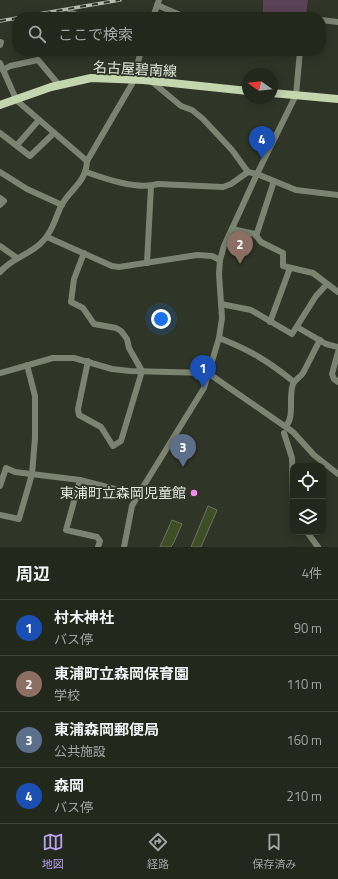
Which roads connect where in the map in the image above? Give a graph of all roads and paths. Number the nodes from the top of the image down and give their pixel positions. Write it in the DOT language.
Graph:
graph roads {
  1 [pos="158,3"];
  2 [pos="175,12"];
  3 [pos="326,21"];
  4 [pos="338,22"];
  5 [pos="139,56"];
  6 [pos="300,56"];
  7 [pos="0,63"];
  8 [pos="2,72"];
  9 [pos="132,79"];
  10 [pos="0,81"];
  11 [pos="8,81"];
  12 [pos="151,81"];
  13 [pos="59,85"];
  14 [pos="242,89"];
  15 [pos="278,94"];
  16 [pos="296,95"];
  17 [pos="16,99"];
  18 [pos="338,99"];
  19 [pos="0,105"];
  20 [pos="40,120"];
  21 [pos="0,133"];
  22 [pos="54,133"];
  23 [pos="17,145"];
  24 [pos="87,161"];
  25 [pos="0,172"];
  26 [pos="86,172"];
  27 [pos="248,172"];
  28 [pos="257,174"];
  29 [pos="274,181"];
  30 [pos="151,186"];
  31 [pos="338,195"];
  32 [pos="0,198"];
  33 [pos="0,205"];
  34 [pos="62,205"];
  35 [pos="232,229"];
  36 [pos="256,236"];
  37 [pos="47,237"];
  38 [pos="0,246"];
  39 [pos="84,253"];
  40 [pos="17,258"];
  41 [pos="220,260"];
  42 [pos="147,263"];
  43 [pos="290,268"];
  44 [pos="0,272"];
  45 [pos="328,284"];
  46 [pos="338,292"];
  47 [pos="220,304"];
  48 [pos="270,322"];
  49 [pos="297,327"];
  50 [pos="219,338"];
  51 [pos="320,340"];
  52 [pos="338,347"];
  53 [pos="338,352"];
  54 [pos="88,361"];
  55 [pos="27,365"];
  56 [pos="142,371"];
  57 [pos="0,373"];
  58 [pos="208,373"];
  59 [pos="294,382"];
  60 [pos="338,382"];
  61 [pos="285,430"];
  62 [pos="32,474"];
  63 [pos="338,474"];
  64 [pos="1,477"];
  65 [pos="80,480"];
  66 [pos="0,486"];
  67 [pos="138,495"];
  68 [pos="293,499"];
  69 [pos="0,515"];
  70 [pos="309,535"];
  71 [pos="98,547"];
  72 [pos="124,547"];
  73 [pos="317,547"];
  1 -- 2 [label="street"];
  3 -- 4 [label="street"];
  5 -- 9 [label="street"];
  6 -- 16 [label="street"];
  7 -- 8 [label="street"];
  8 -- 11 [label="street"];
  8 -- 13 [label="street"];
  9 -- 12 [label="main road, 名古屋碧南線"];
  9 -- 13 [label="main road, 名古屋碧南線"];
  9 -- 24 [label="street"];
  10 -- 11 [label="street"];
  11 -- 17 [label="street"];
  12 -- 14 [label="main road, 名古屋碧南線"];
  12 -- 27 [label="street"];
  13 -- 17 [label="main road, 名古屋碧南線"];
  15 -- 16 [label="main road"];
  16 -- 18 [label="main road"];
  16 -- 28 [label="street"];
  17 -- 19 [label="main road, 名古屋碧南線"];
  17 -- 20 [label="street"];
  20 -- 22 [label="street"];
  20 -- 23 [label="street"];
  21 -- 23 [label="street"];
  22 -- 23 [label="street"];
  22 -- 24 [label="street"];
  24 -- 26 [label="street"];
  25 -- 34 [label="street"];
  26 -- 30 [label="street"];
  26 -- 34 [label="street"];
  27 -- 28 [label="street"];
  27 -- 30 [label="street"];
  28 -- 29 [label="street"];
  28 -- 35 [label="street"];
  29 -- 31 [label="street"];
  29 -- 36 [label="street"];
  30 -- 42 [label="street"];
  32 -- 33 [label="street"];
  34 -- 37 [label="street"];
  35 -- 36 [label="street"];
  35 -- 41 [label="street"];
  36 -- 43 [label="street"];
  37 -- 39 [label="street"];
  37 -- 40 [label="street"];
  38 -- 40 [label="street"];
  39 -- 42 [label="street"];
  39 -- 56 [label="street"];
  40 -- 44 [label="street"];
  41 -- 42 [label="street"];
  41 -- 47 [label="street"];
  43 -- 45 [label="street"];
  43 -- 48 [label="street"];
  45 -- 46 [label="street"];
  45 -- 49 [label="street"];
  47 -- 48 [label="street"];
  47 -- 50 [label="street"];
  48 -- 49 [label="street"];
  49 -- 51 [label="street"];
  50 -- 58 [label="street"];
  50 -- 59 [label="street"];
  51 -- 52 [label="street"];
  51 -- 59 [label="street"];
  53 -- 60 [label="street"];
  54 -- 55 [label="street"];
  54 -- 56 [label="street"];
  54 -- 56 [label="street"];
  55 -- 57 [label="street"];
  55 -- 62 [label="street"];
  56 -- 58 [label="street"];
  58 -- 61 [label="street"];
  58 -- 67 [label="street"];
  59 -- 61 [label="street"];
  61 -- 63 [label="street"];
  61 -- 68 [label="street"];
  62 -- 64 [label="street"];
  62 -- 65 [label="street"];
  62 -- 69 [label="street"];
  64 -- 66 [label="street"];
  65 -- 67 [label="street"];
  65 -- 71 [label="street"];
  67 -- 72 [label="street"];
  70 -- 73 [label="street"];
}
